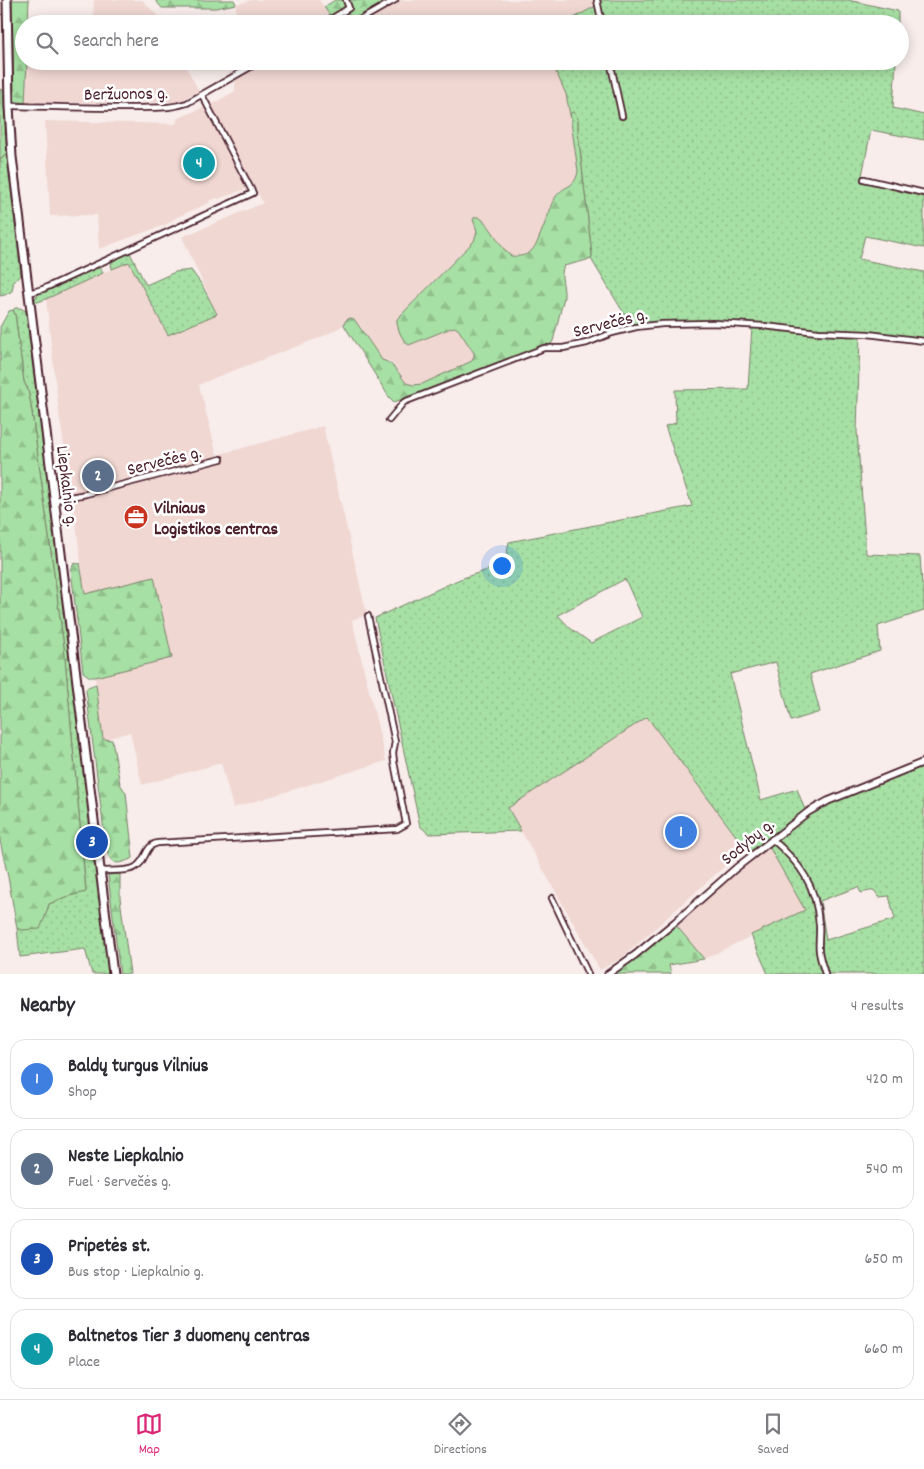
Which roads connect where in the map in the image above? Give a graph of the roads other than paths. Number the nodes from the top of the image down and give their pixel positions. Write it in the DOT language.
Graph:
graph roads {
  1 [pos="7,0"];
  2 [pos="346,0"];
  3 [pos="395,0"];
  4 [pos="597,0"];
  5 [pos="338,15"];
  6 [pos="369,15"];
  7 [pos="600,15"];
  8 [pos="245,70"];
  9 [pos="612,70"];
  10 [pos="202,95"];
  11 [pos="9,106"];
  12 [pos="622,116"];
  13 [pos="864,179"];
  14 [pos="924,193"];
  15 [pos="29,293"];
  16 [pos="924,341"];
  17 [pos="389,420"];
  18 [pos="221,459"];
  19 [pos="55,500"];
  20 [pos="368,616"];
  21 [pos="924,762"];
  22 [pos="772,839"];
  23 [pos="101,871"];
  24 [pos="552,898"];
  25 [pos="113,974"];
  26 [pos="588,974"];
  27 [pos="608,974"];
  28 [pos="825,974"];
  1 -- 11 [label="highway, Liepkalnio g."];
  2 -- 5 [label="street"];
  3 -- 6 [label="street"];
  4 -- 7 [label="street"];
  8 -- 10 [label="street, Beržuonos g."];
  9 -- 12 [label="street"];
  10 -- 11 [label="street, Beržuonos g."];
  10 -- 15 [label="street"];
  11 -- 15 [label="highway, Liepkalnio g."];
  13 -- 14 [label="street"];
  15 -- 19 [label="highway, Liepkalnio g."];
  16 -- 17 [label="street, Servečės g."];
  18 -- 19 [label="street, Servečės g."];
  19 -- 23 [label="highway, Liepkalnio g."];
  20 -- 23 [label="street"];
  21 -- 22 [label="main road, Sodybų g."];
  22 -- 27 [label="main road, Sodybų g."];
  22 -- 28 [label="street"];
  23 -- 25 [label="highway, Liepkalnio g."];
  24 -- 26 [label="street"];
}
